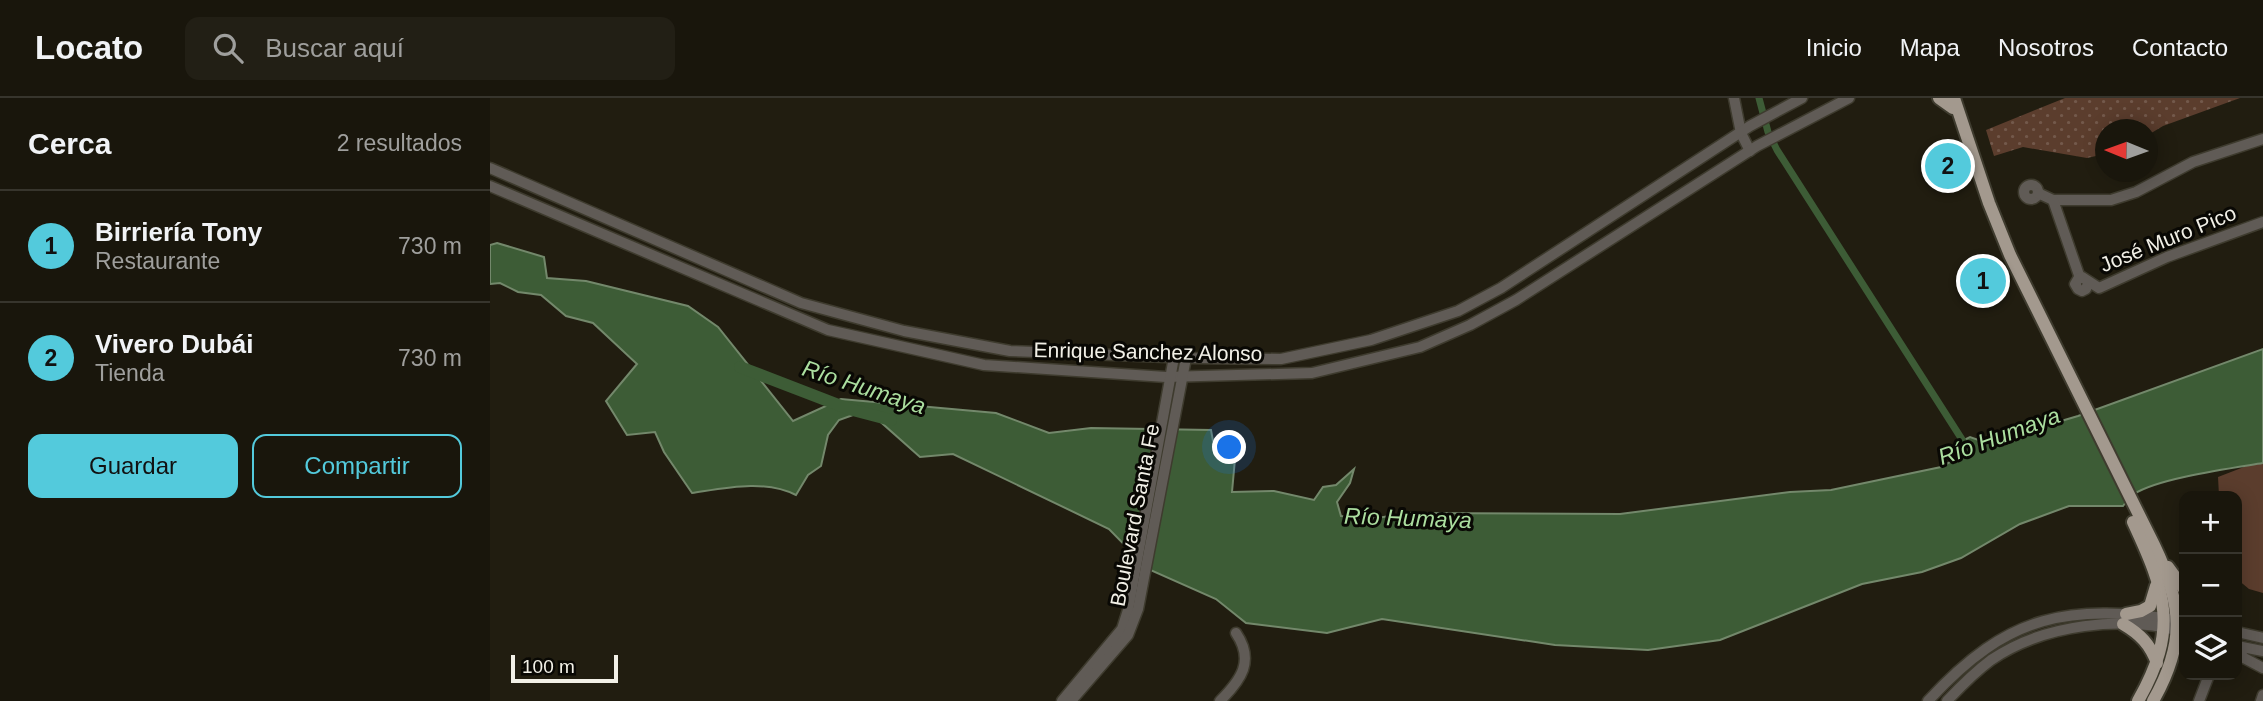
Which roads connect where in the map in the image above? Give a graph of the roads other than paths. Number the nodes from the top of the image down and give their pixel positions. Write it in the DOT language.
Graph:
graph roads {
  1 [pos="1734,98"];
  2 [pos="1802,98"];
  3 [pos="1849,98"];
  4 [pos="1939,98"];
  5 [pos="1955,104"];
  6 [pos="1745,130"];
  7 [pos="2263,139"];
  8 [pos="1754,148"];
  9 [pos="490,168"];
  10 [pos="490,186"];
  11 [pos="2038,194"];
  12 [pos="2053,200"];
  13 [pos="2263,222"];
  14 [pos="852,317"];
  15 [pos="847,334"];
  16 [pos="1134,356"];
  17 [pos="1174,357"];
  18 [pos="1186,358"];
  19 [pos="1134,375"];
  20 [pos="1176,382"];
  21 [pos="1151,517"];
  22 [pos="2142,531"];
  23 [pos="2160,556"];
  24 [pos="2157,578"];
  25 [pos="2179,582"];
  26 [pos="2179,618"];
  27 [pos="2124,619"];
  28 [pos="2164,623"];
  29 [pos="2179,626"];
  30 [pos="1236,633"];
  31 [pos="2242,633"];
  32 [pos="2179,636"];
  33 [pos="2263,638"];
  34 [pos="2242,648"];
  35 [pos="2263,651"];
  36 [pos="2179,654"];
  37 [pos="2242,655"];
  38 [pos="2164,664"];
  39 [pos="2263,668"];
  40 [pos="2207,680"];
  41 [pos="2263,695"];
  42 [pos="1062,701"];
  43 [pos="1071,701"];
  44 [pos="1220,701"];
  45 [pos="1928,701"];
  46 [pos="1947,701"];
  47 [pos="2138,701"];
  48 [pos="2153,701"];
  49 [pos="2199,701"];
  50 [pos="2261,701"];
  1 -- 6 [label="street"];
  2 -- 6 [label="street, Enrique Sanchez Alonso"];
  3 -- 8 [label="street, Enrique Sanchez Alonso"];
  4 -- 5 [label="main road"];
  5 -- 22 [label="main road"];
  6 -- 8 [label="street"];
  6 -- 18 [label="street, Enrique Sanchez Alonso"];
  7 -- 12 [label="street"];
  8 -- 20 [label="street, Enrique Sanchez Alonso"];
  9 -- 14 [label="street, Enrique Sanchez Alonso"];
  10 -- 15 [label="street, Enrique Sanchez Alonso"];
  11 -- 12 [label="street"];
  12 -- 13 [label="street, José Muro Pico"];
  14 -- 15 [label="street"];
  14 -- 16 [label="street, Enrique Sanchez Alonso"];
  15 -- 19 [label="street, Enrique Sanchez Alonso"];
  16 -- 17 [label="street, Enrique Sanchez Alonso"];
  16 -- 19 [label="street"];
  17 -- 18 [label="street, Enrique Sanchez Alonso"];
  17 -- 20 [label="street, Boulevard Santa Fe"];
  18 -- 20 [label="street, Boulevard Santa Fe"];
  19 -- 20 [label="street, Enrique Sanchez Alonso"];
  20 -- 21 [label="street, Boulevard Santa Fe"];
  21 -- 42 [label="street, Boulevard Santa Fe"];
  21 -- 43 [label="street, Boulevard Santa Fe"];
  22 -- 23 [label="main road"];
  22 -- 24 [label="main road"];
  23 -- 25 [label="main road"];
  23 -- 26 [label="main road"];
  24 -- 27 [label="main road"];
  24 -- 28 [label="main road"];
  27 -- 28 [label="street"];
  27 -- 38 [label="main road"];
  27 -- 45 [label="street"];
  27 -- 46 [label="street"];
  28 -- 29 [label="street"];
  28 -- 38 [label="main road"];
  30 -- 44 [label="street"];
  31 -- 33 [label="street"];
  32 -- 38 [label="main road"];
  34 -- 35 [label="street"];
  36 -- 38 [label="main road"];
  37 -- 39 [label="street"];
  38 -- 47 [label="main road"];
  38 -- 48 [label="main road"];
  40 -- 49 [label="street"];
  41 -- 50 [label="street"];
}
